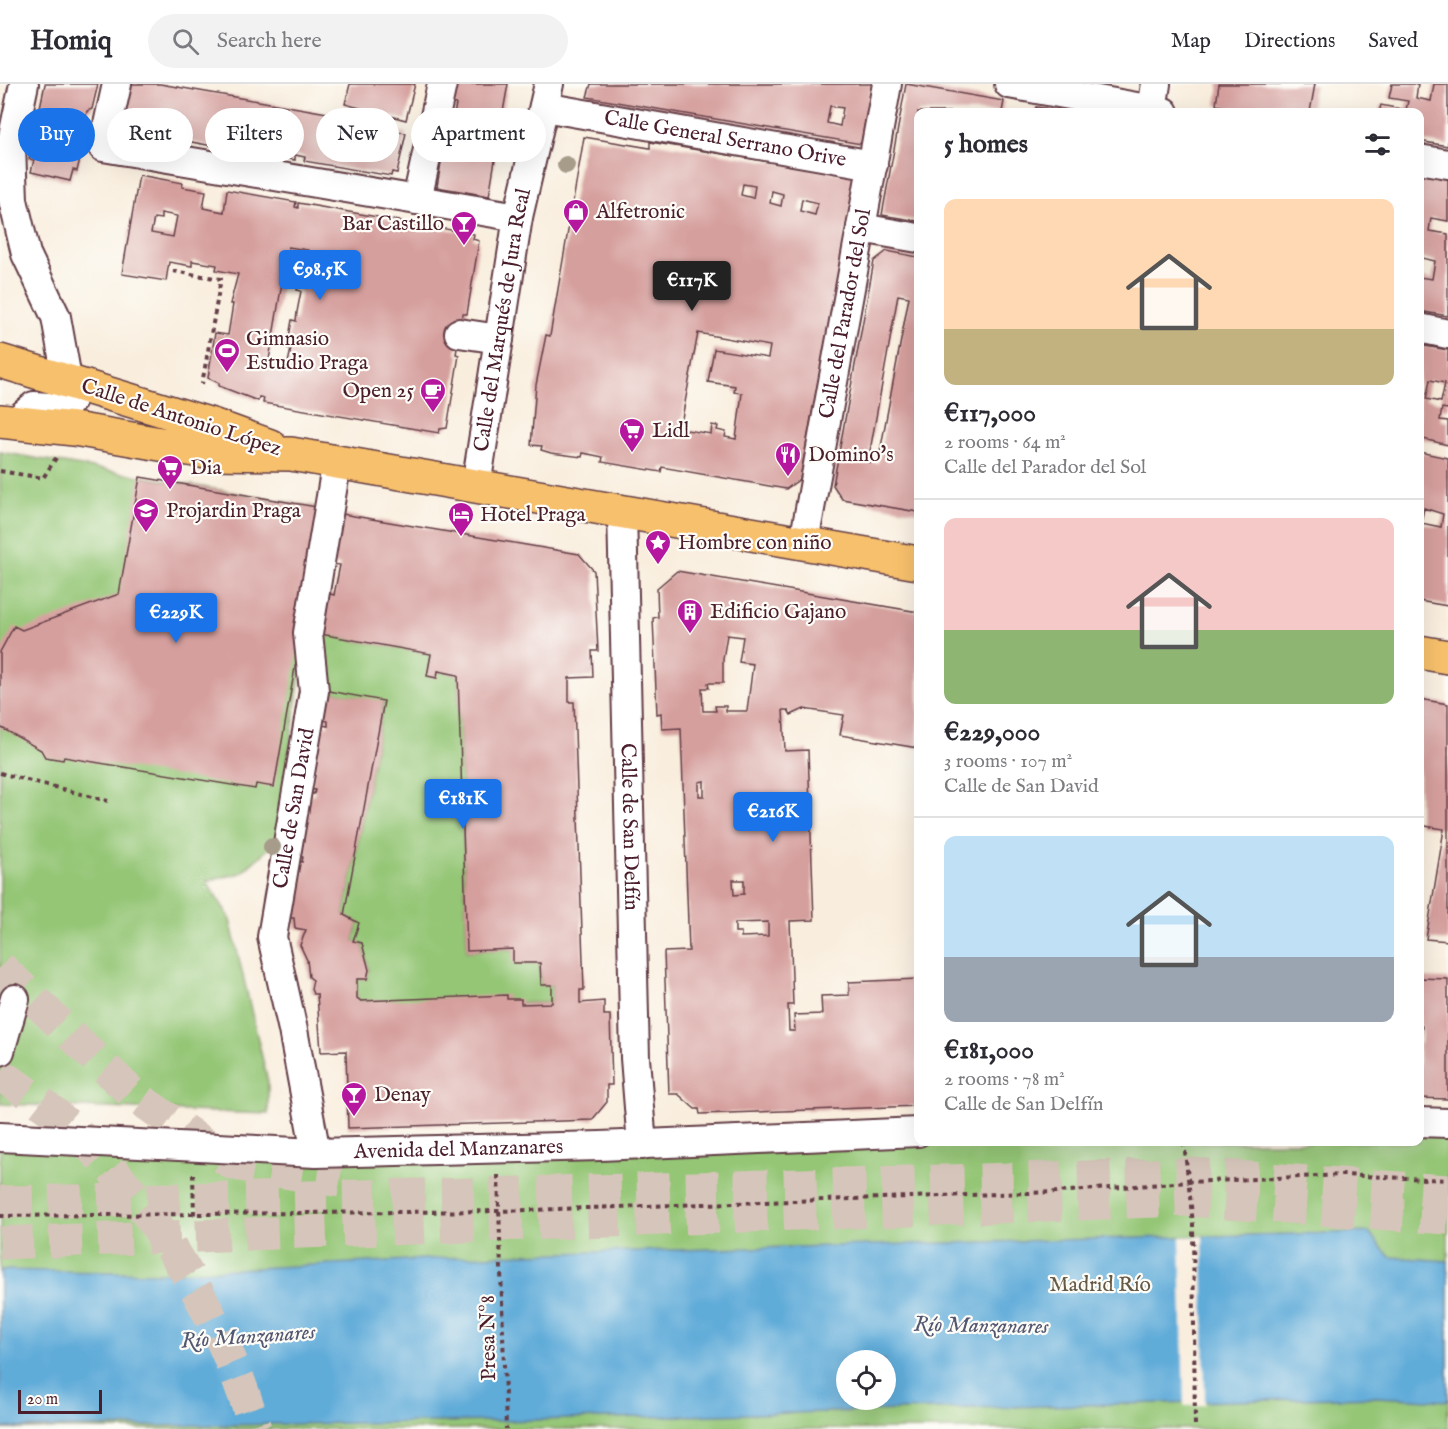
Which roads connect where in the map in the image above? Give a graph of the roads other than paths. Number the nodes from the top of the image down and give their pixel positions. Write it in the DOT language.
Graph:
graph roads {
  1 [pos="24,84"];
  2 [pos="117,84"];
  3 [pos="442,84"];
  4 [pos="887,84"];
  5 [pos="1009,84"];
  6 [pos="547,96"];
  7 [pos="1157,102"];
  8 [pos="1424,160"];
  9 [pos="1448,164"];
  10 [pos="873,165"];
  11 [pos="417,200"];
  12 [pos="518,217"];
  13 [pos="861,228"];
  14 [pos="914,237"];
  15 [pos="1424,329"];
  16 [pos="459,333"];
  17 [pos="1448,333"];
  18 [pos="499,339"];
  19 [pos="0,361"];
  20 [pos="70,382"];
  21 [pos="7,421"];
  22 [pos="291,454"];
  23 [pos="337,461"];
  24 [pos="476,486"];
  25 [pos="621,511"];
  26 [pos="804,542"];
  27 [pos="914,562"];
  28 [pos="1424,653"];
  29 [pos="1448,657"];
  30 [pos="15,999"];
  31 [pos="0,1051"];
  32 [pos="1424,1122"];
  33 [pos="1448,1123"];
  34 [pos="914,1132"];
  35 [pos="0,1137"];
  36 [pos="642,1145"];
  37 [pos="316,1153"];
  1 -- 20 [label="street"];
  2 -- 11 [label="street"];
  3 -- 11 [label="street"];
  4 -- 10 [label="street, Calle del Parador del Sol"];
  5 -- 7 [label="street"];
  6 -- 10 [label="street, Calle General Serrano Orive"];
  6 -- 12 [label="street, Calle del Marqués de Jura Real"];
  8 -- 9 [label="street"];
  10 -- 13 [label="street, Calle del Parador del Sol"];
  11 -- 12 [label="street"];
  12 -- 18 [label="street, Calle del Marqués de Jura Real"];
  13 -- 14 [label="street"];
  13 -- 26 [label="street, Calle del Parador del Sol"];
  15 -- 17 [label="street"];
  16 -- 18 [label="street"];
  18 -- 24 [label="street, Calle del Marqués de Jura Real"];
  19 -- 20 [label="main road, Calle de Antonio López"];
  20 -- 21 [label="street, Calle de Antonio López"];
  20 -- 22 [label="main road, Calle de Antonio López"];
  21 -- 22 [label="main road, Calle de Antonio López"];
  22 -- 23 [label="main road, Calle de Antonio López"];
  23 -- 24 [label="main road, Calle de Antonio López"];
  23 -- 37 [label="street, Calle de San David"];
  24 -- 25 [label="main road, Calle de Antonio López"];
  25 -- 26 [label="main road, Calle de Antonio López"];
  25 -- 36 [label="street, Calle de San Delfín"];
  26 -- 27 [label="main road, Calle de Antonio López"];
  28 -- 29 [label="main road"];
  30 -- 31 [label="street"];
  32 -- 33 [label="street"];
  34 -- 36 [label="street, Avenida del Manzanares"];
  35 -- 37 [label="street, Avenida del Manzanares"];
  36 -- 37 [label="street, Avenida del Manzanares"];
}
